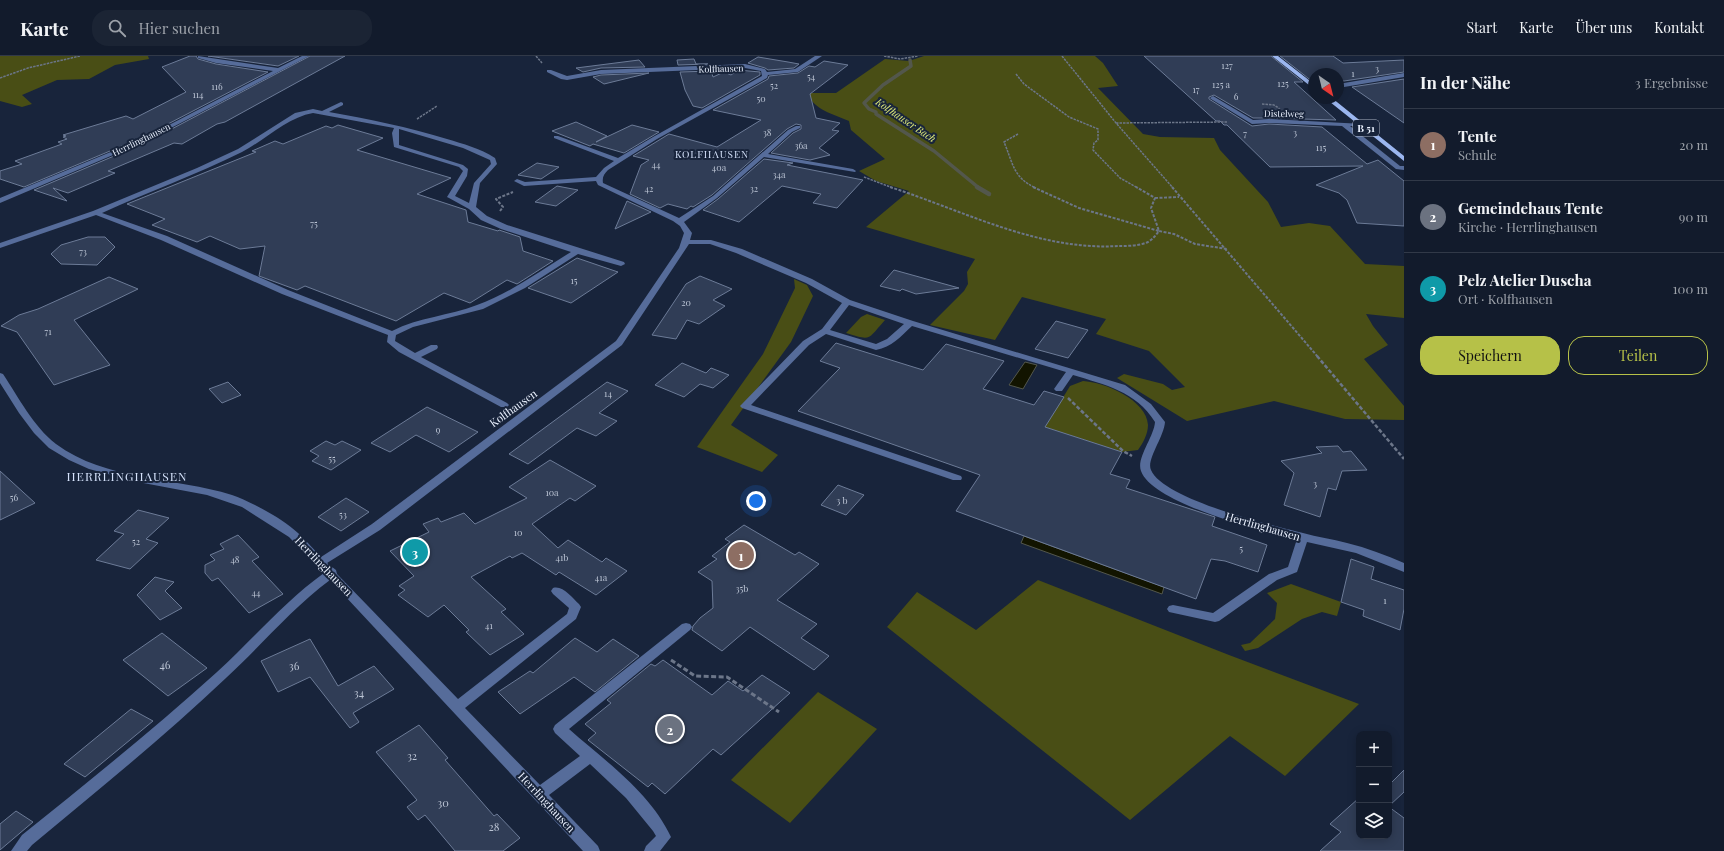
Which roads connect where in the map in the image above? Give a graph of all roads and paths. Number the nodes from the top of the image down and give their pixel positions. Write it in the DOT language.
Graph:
graph roads {
  1 [pos="80,56"];
  2 [pos="200,56"];
  3 [pos="306,56"];
  4 [pos="819,56"];
  5 [pos="884,56"];
  6 [pos="918,56"];
  7 [pos="1062,56"];
  8 [pos="1275,56"];
  9 [pos="278,70"];
  10 [pos="549,70"];
  11 [pos="766,74"];
  12 [pos="1016,74"];
  13 [pos="1404,75"];
  14 [pos="1397,76"];
  15 [pos="0,78"];
  16 [pos="1404,79"];
  17 [pos="1308,82"];
  18 [pos="1344,85"];
  19 [pos="1213,98"];
  20 [pos="341,104"];
  21 [pos="1335,104"];
  22 [pos="436,106"];
  23 [pos="322,113"];
  24 [pos="416,120"];
  25 [pos="1209,122"];
  26 [pos="1116,124"];
  27 [pos="1344,124"];
  28 [pos="1361,125"];
  29 [pos="397,127"];
  30 [pos="798,127"];
  31 [pos="1018,134"];
  32 [pos="556,137"];
  33 [pos="763,155"];
  34 [pos="1404,159"];
  35 [pos="619,161"];
  36 [pos="1404,168"];
  37 [pos="853,172"];
  38 [pos="599,179"];
  39 [pos="517,181"];
  40 [pos="524,184"];
  41 [pos="1180,197"];
  42 [pos="1155,198"];
  43 [pos="0,201"];
  44 [pos="472,207"];
  45 [pos="501,210"];
  46 [pos="96,213"];
  47 [pos="680,222"];
  48 [pos="1159,231"];
  49 [pos="686,242"];
  50 [pos="0,246"];
  51 [pos="1228,249"];
  52 [pos="577,251"];
  53 [pos="621,264"];
  54 [pos="847,302"];
  55 [pos="910,323"];
  56 [pos="825,331"];
  57 [pos="392,334"];
  58 [pos="434,347"];
  59 [pos="414,357"];
  60 [pos="1071,371"];
  61 [pos="2,382"];
  62 [pos="1058,389"];
  63 [pos="504,405"];
  64 [pos="1402,455"];
  65 [pos="1404,459"];
  66 [pos="1146,460"];
  67 [pos="957,478"];
  68 [pos="1303,538"];
  69 [pos="322,562"];
  70 [pos="1404,568"];
  71 [pos="332,573"];
  72 [pos="557,591"];
  73 [pos="1173,609"];
  74 [pos="686,627"];
  75 [pos="658,650"];
  76 [pos="457,707"];
  77 [pos="779,712"];
  78 [pos="590,756"];
  79 [pos="539,794"];
  80 [pos="18,851"];
  81 [pos="593,851"];
  82 [pos="651,851"];
  1 -- 15 [label="path"];
  2 -- 9 [label="street"];
  3 -- 9 [label="street, Herrlinghausen"];
  4 -- 11 [label="street"];
  5 -- 6 [label="path"];
  7 -- 26 [label="path"];
  8 -- 17 [label="main road"];
  9 -- 43 [label="street, Herrlinghausen"];
  10 -- 11 [label="street, Kolfhausen"];
  11 -- 35 [label="street, Kolfhausen"];
  12 -- 42 [label="path"];
  13 -- 14 [label="street"];
  14 -- 16 [label="street"];
  14 -- 18 [label="street"];
  19 -- 27 [label="street, Distelweg"];
  20 -- 23 [label="street"];
  21 -- 28 [label="main road, B 51"];
  22 -- 24 [label="path"];
  23 -- 29 [label="street"];
  23 -- 46 [label="street"];
  25 -- 26 [label="path"];
  26 -- 41 [label="path"];
  27 -- 28 [label="street, Distelweg"];
  27 -- 36 [label="street"];
  28 -- 34 [label="main road, B 51"];
  29 -- 44 [label="street"];
  29 -- 44 [label="street"];
  30 -- 33 [label="street"];
  31 -- 48 [label="path"];
  32 -- 35 [label="street"];
  33 -- 37 [label="street"];
  33 -- 47 [label="street"];
  35 -- 38 [label="street, Kolfhausen"];
  37 -- 48 [label="path"];
  38 -- 40 [label="street"];
  38 -- 47 [label="street"];
  39 -- 40 [label="street"];
  40 -- 45 [label="path"];
  41 -- 42 [label="path"];
  41 -- 51 [label="path"];
  42 -- 48 [label="path"];
  44 -- 52 [label="street"];
  46 -- 50 [label="street"];
  46 -- 57 [label="street"];
  47 -- 49 [label="street"];
  48 -- 51 [label="path"];
  49 -- 54 [label="street"];
  49 -- 69 [label="street, Kolfhausen"];
  51 -- 64 [label="path"];
  52 -- 53 [label="street"];
  52 -- 57 [label="street"];
  54 -- 55 [label="street"];
  54 -- 56 [label="street"];
  55 -- 56 [label="street"];
  55 -- 60 [label="street"];
  56 -- 67 [label="street"];
  57 -- 59 [label="street"];
  58 -- 59 [label="street"];
  59 -- 63 [label="street"];
  60 -- 62 [label="street"];
  60 -- 66 [label="street"];
  61 -- 69 [label="street, Herrlinghausen"];
  62 -- 66 [label="path"];
  64 -- 65 [label="path"];
  66 -- 68 [label="street, Herrlinghausen"];
  68 -- 70 [label="street, Herrlinghausen"];
  68 -- 73 [label="street"];
  69 -- 71 [label="street, Herrlinghausen"];
  71 -- 76 [label="street, Herrlinghausen"];
  71 -- 80 [label="street"];
  72 -- 76 [label="street"];
  74 -- 75 [label="street"];
  75 -- 77 [label="path"];
  75 -- 78 [label="street"];
  76 -- 79 [label="street, Herrlinghausen"];
  78 -- 79 [label="street"];
  78 -- 82 [label="street"];
  79 -- 81 [label="street, Herrlinghausen"];
}
